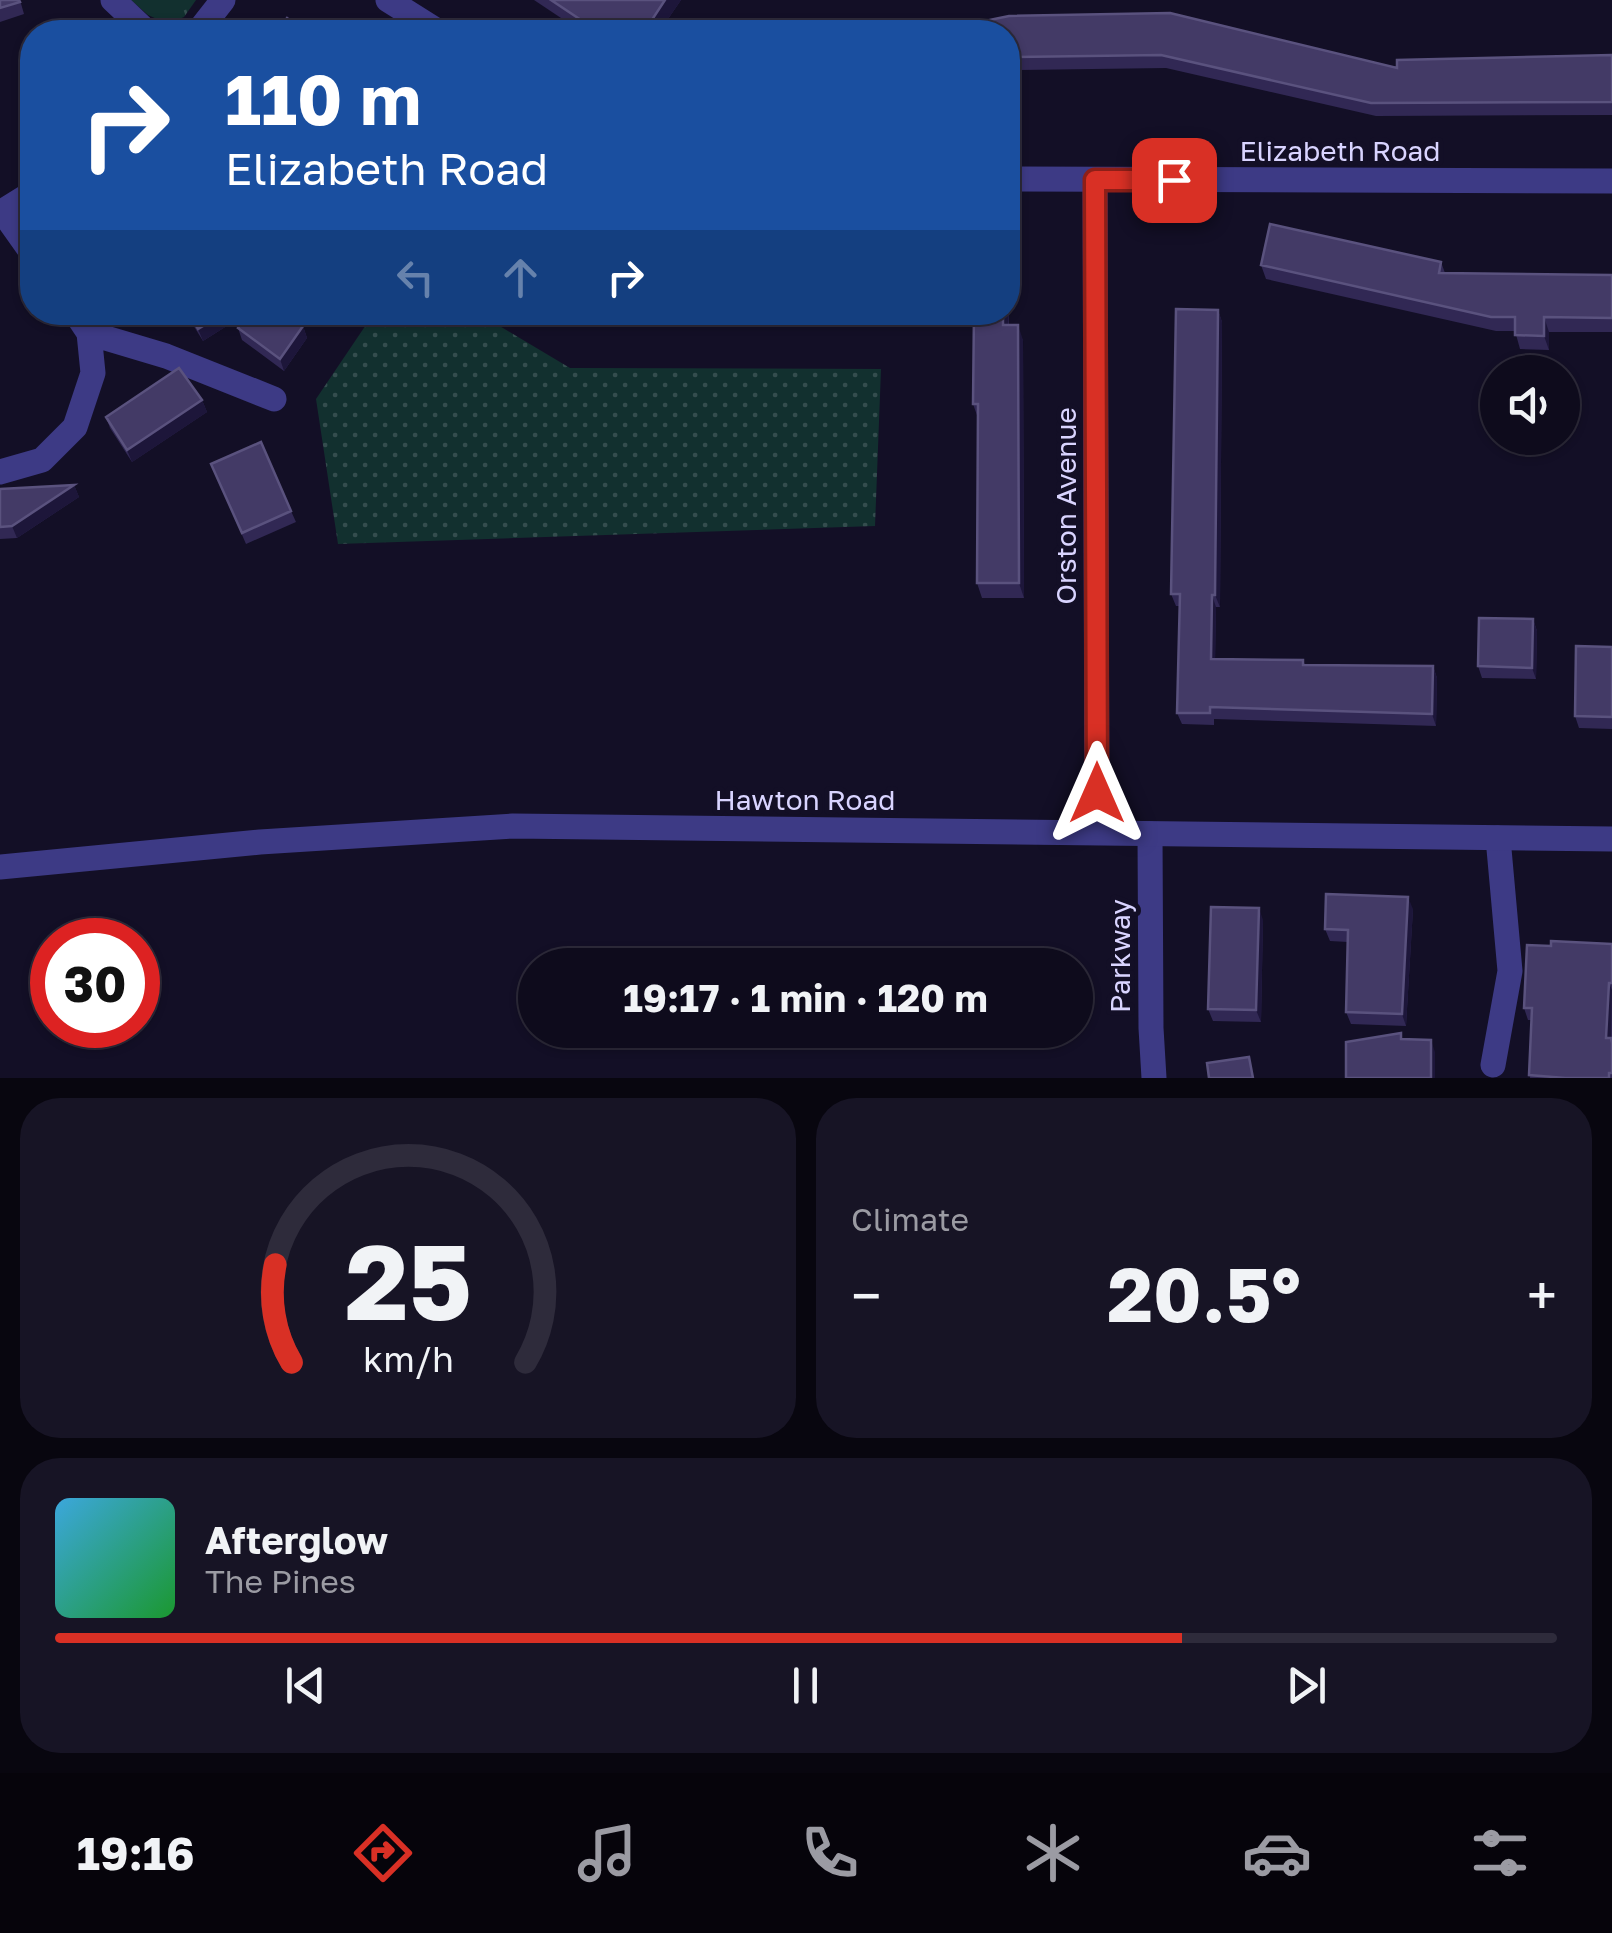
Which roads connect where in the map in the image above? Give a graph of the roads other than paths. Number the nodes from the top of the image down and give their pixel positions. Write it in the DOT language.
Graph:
graph roads {
  1 [pos="113,0"];
  2 [pos="223,0"];
  3 [pos="388,0"];
  4 [pos="134,20"];
  5 [pos="207,20"];
  6 [pos="420,20"];
  7 [pos="1020,178"];
  8 [pos="1095,180"];
  9 [pos="1612,181"];
  10 [pos="2,213"];
  11 [pos="20,237"];
  12 [pos="82,325"];
  13 [pos="87,325"];
  14 [pos="274,400"];
  15 [pos="0,472"];
  16 [pos="1098,832"];
  17 [pos="1150,834"];
  18 [pos="1498,838"];
  19 [pos="1612,840"];
  20 [pos="0,867"];
  21 [pos="1493,1065"];
  22 [pos="1154,1078"];
  1 -- 4 [label="street"];
  2 -- 5 [label="street"];
  3 -- 6 [label="street"];
  7 -- 8 [label="street, Elizabeth Road"];
  8 -- 9 [label="street, Elizabeth Road"];
  8 -- 16 [label="street, Orston Avenue"];
  10 -- 11 [label="street"];
  12 -- 15 [label="street"];
  13 -- 14 [label="street"];
  16 -- 17 [label="street, Hawton Road"];
  16 -- 20 [label="street, Hawton Road"];
  17 -- 18 [label="street, Hawton Road"];
  17 -- 22 [label="street, Parkway"];
  18 -- 19 [label="street, Hawton Road"];
  18 -- 21 [label="street"];
}
